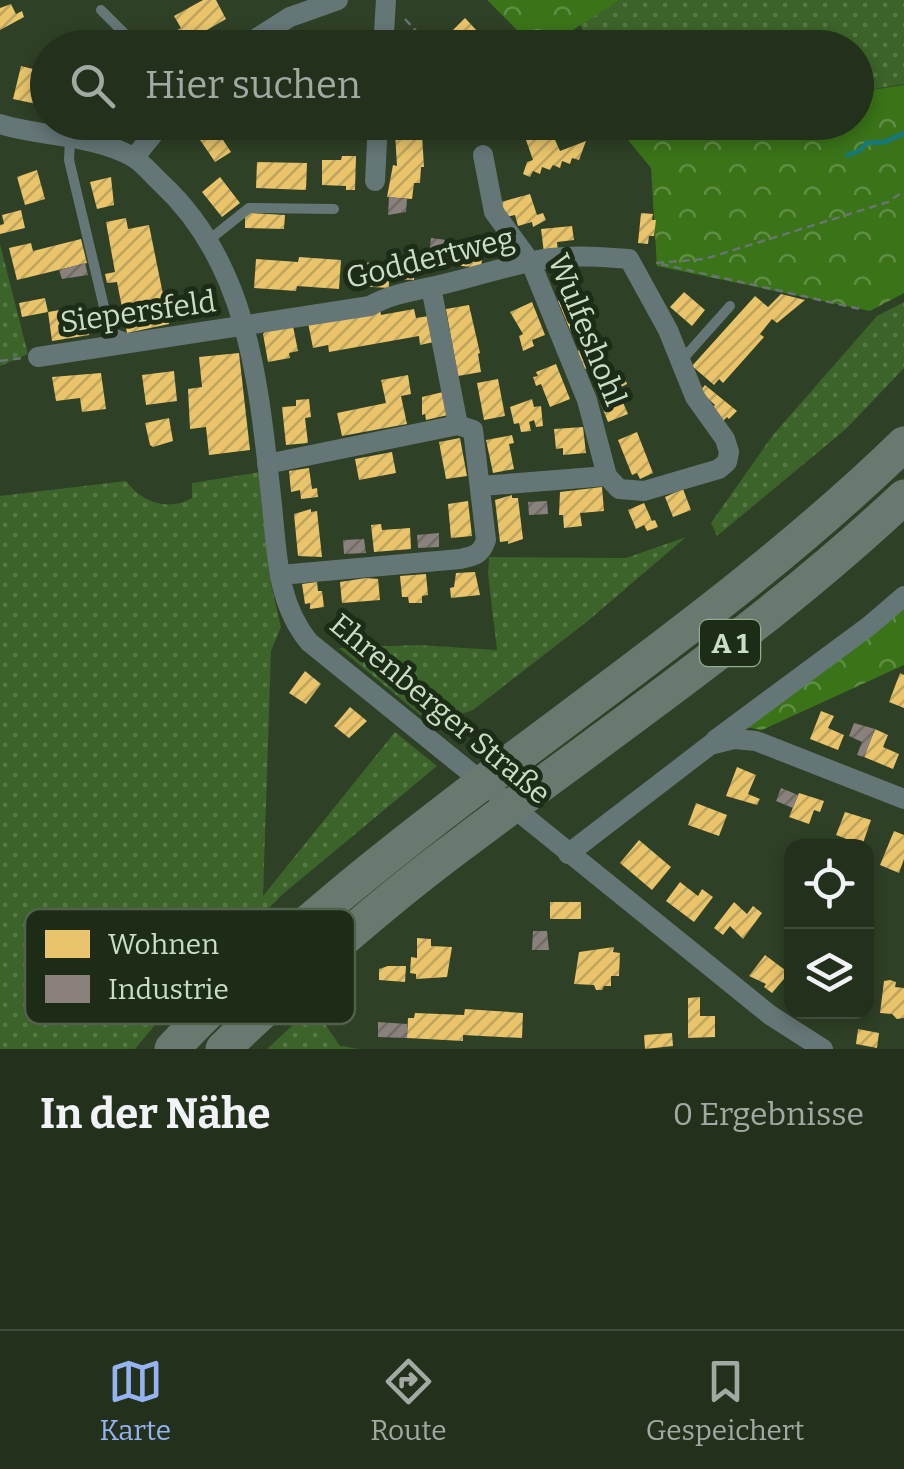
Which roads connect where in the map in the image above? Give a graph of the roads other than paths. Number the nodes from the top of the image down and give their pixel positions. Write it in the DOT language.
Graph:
graph roads {
  1 [pos="338,0"];
  2 [pos="101,10"];
  3 [pos="121,30"];
  4 [pos="270,30"];
  5 [pos="0,124"];
  6 [pos="30,130"];
  7 [pos="70,140"];
  8 [pos="73,140"];
  9 [pos="148,140"];
  10 [pos="377,140"];
  11 [pos="483,156"];
  12 [pos="134,158"];
  13 [pos="374,181"];
  14 [pos="334,210"];
  15 [pos="209,240"];
  16 [pos="531,263"];
  17 [pos="431,288"];
  18 [pos="730,306"];
  19 [pos="246,326"];
  20 [pos="38,356"];
  21 [pos="681,362"];
  22 [pos="458,425"];
  23 [pos="904,444"];
  24 [pos="267,464"];
  25 [pos="608,476"];
  26 [pos="481,486"];
  27 [pos="904,497"];
  28 [pos="280,575"];
  29 [pos="904,596"];
  30 [pos="710,745"];
  31 [pos="904,799"];
  32 [pos="568,854"];
  33 [pos="323,909"];
  34 [pos="355,931"];
  35 [pos="197,1024"];
  36 [pos="249,1024"];
  37 [pos="172,1049"];
  38 [pos="223,1049"];
  39 [pos="823,1049"];
  1 -- 4 [label="street"];
  2 -- 3 [label="lane"];
  5 -- 6 [label="street, Ehrenberger Straße"];
  7 -- 19 [label="lane"];
  8 -- 12 [label="street, Ehrenberger Straße"];
  9 -- 12 [label="street"];
  10 -- 13 [label="street"];
  11 -- 16 [label="street, Wulfeshohl"];
  12 -- 15 [label="street, Ehrenberger Straße"];
  14 -- 15 [label="lane"];
  15 -- 19 [label="street, Ehrenberger Straße"];
  16 -- 17 [label="street, Goddertweg"];
  16 -- 21 [label="street, Goddertweg"];
  16 -- 25 [label="street, Wulfeshohl"];
  17 -- 19 [label="street, Goddertweg"];
  17 -- 22 [label="street"];
  18 -- 21 [label="lane"];
  19 -- 20 [label="street, Siepersfeld"];
  19 -- 24 [label="street, Ehrenberger Straße"];
  21 -- 25 [label="street"];
  22 -- 24 [label="street"];
  22 -- 26 [label="street"];
  23 -- 33 [label="highway, A 1"];
  24 -- 28 [label="street, Ehrenberger Straße"];
  25 -- 26 [label="street"];
  26 -- 28 [label="street"];
  27 -- 34 [label="highway, A 1"];
  28 -- 32 [label="street, Ehrenberger Straße"];
  29 -- 30 [label="street"];
  30 -- 31 [label="street"];
  30 -- 32 [label="street"];
  32 -- 39 [label="street, Ehrenberger Straße"];
  35 -- 37 [label="highway, A 1"];
  36 -- 38 [label="highway, A 1"];
}
